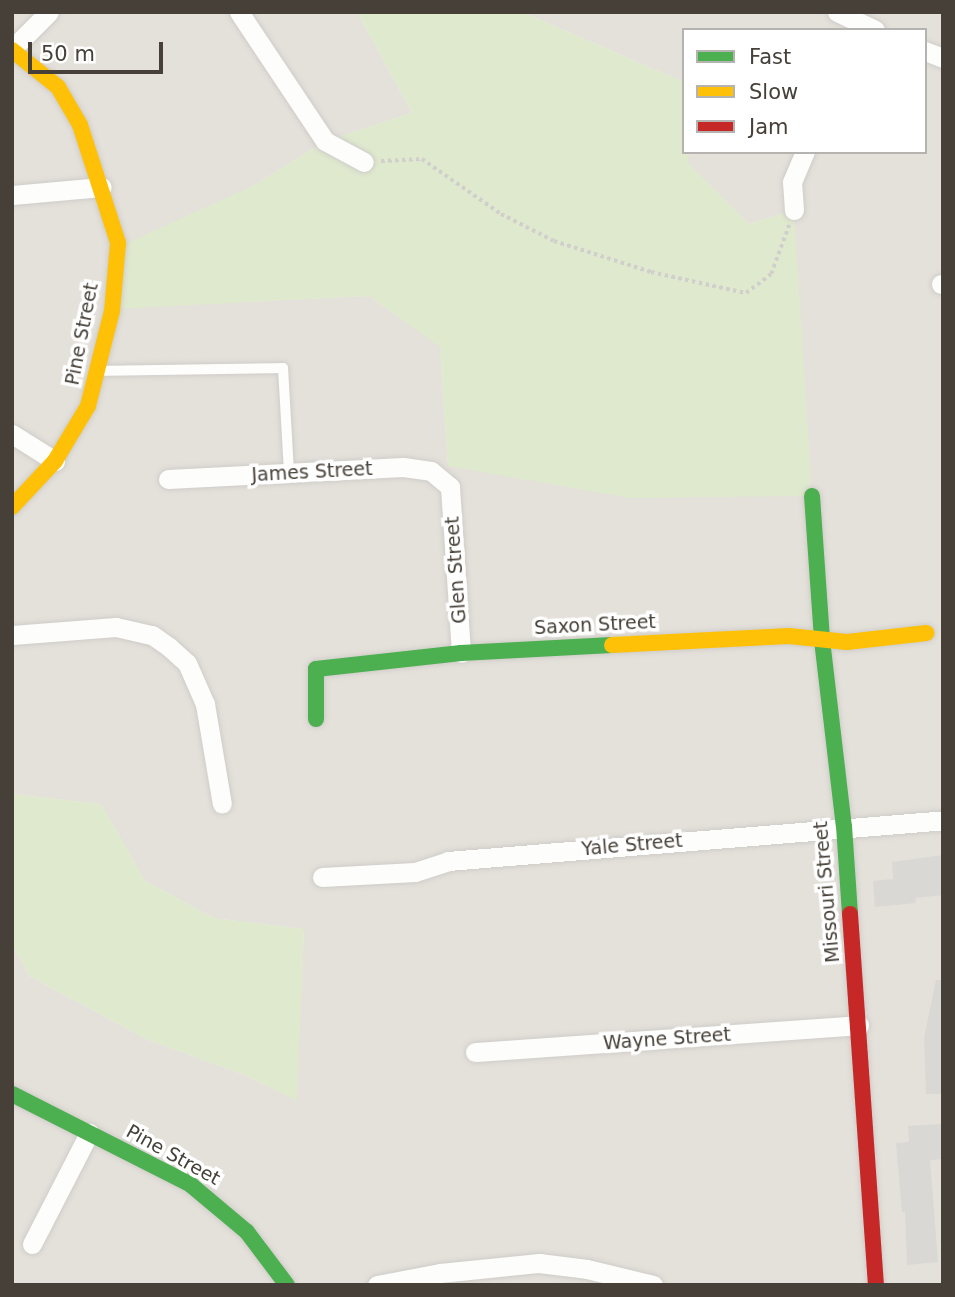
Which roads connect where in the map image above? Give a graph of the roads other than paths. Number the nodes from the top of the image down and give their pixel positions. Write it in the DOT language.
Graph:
graph roads {
  1 [pos="49,12"];
  2 [pos="239,12"];
  3 [pos="837,12"];
  4 [pos="865,28"];
  5 [pos="12,50"];
  6 [pos="804,154"];
  7 [pos="364,162"];
  8 [pos="102,187"];
  9 [pos="12,195"];
  10 [pos="794,210"];
  11 [pos="98,371"];
  12 [pos="12,434"];
  13 [pos="55,461"];
  14 [pos="289,473"];
  15 [pos="167,479"];
  16 [pos="450,487"];
  17 [pos="812,496"];
  18 [pos="12,507"];
  19 [pos="926,634"];
  20 [pos="12,635"];
  21 [pos="822,640"];
  22 [pos="461,653"];
  23 [pos="316,719"];
  24 [pos="222,804"];
  25 [pos="943,820"];
  26 [pos="844,826"];
  27 [pos="322,877"];
  28 [pos="859,1025"];
  29 [pos="475,1052"];
  30 [pos="12,1094"];
  31 [pos="89,1133"];
  32 [pos="32,1244"];
  33 [pos="287,1285"];
  34 [pos="377,1285"];
  35 [pos="653,1285"];
  36 [pos="876,1285"];
  1 -- 5 [label="street"];
  2 -- 7 [label="street"];
  3 -- 4 [label="street"];
  5 -- 8 [label="street, Pine Street"];
  6 -- 10 [label="street"];
  8 -- 9 [label="street"];
  8 -- 11 [label="street, Pine Street"];
  11 -- 13 [label="street, Pine Street"];
  11 -- 14 [label="lane"];
  12 -- 13 [label="street"];
  13 -- 18 [label="street, Pine Street"];
  14 -- 15 [label="street, James Street"];
  14 -- 16 [label="street, James Street"];
  16 -- 22 [label="street, Glen Street"];
  17 -- 21 [label="street, Missouri Street"];
  19 -- 21 [label="street, Saxon Street"];
  20 -- 24 [label="street"];
  21 -- 22 [label="street, Saxon Street"];
  21 -- 26 [label="street, Missouri Street"];
  22 -- 23 [label="street, Saxon Street"];
  25 -- 26 [label="street, Yale Street"];
  26 -- 27 [label="street, Yale Street"];
  26 -- 28 [label="street, Missouri Street"];
  28 -- 29 [label="street, Wayne Street"];
  28 -- 36 [label="street, Missouri Street"];
  30 -- 31 [label="street, Pine Street"];
  31 -- 32 [label="street"];
  31 -- 33 [label="street, Pine Street"];
  34 -- 35 [label="street"];
}
